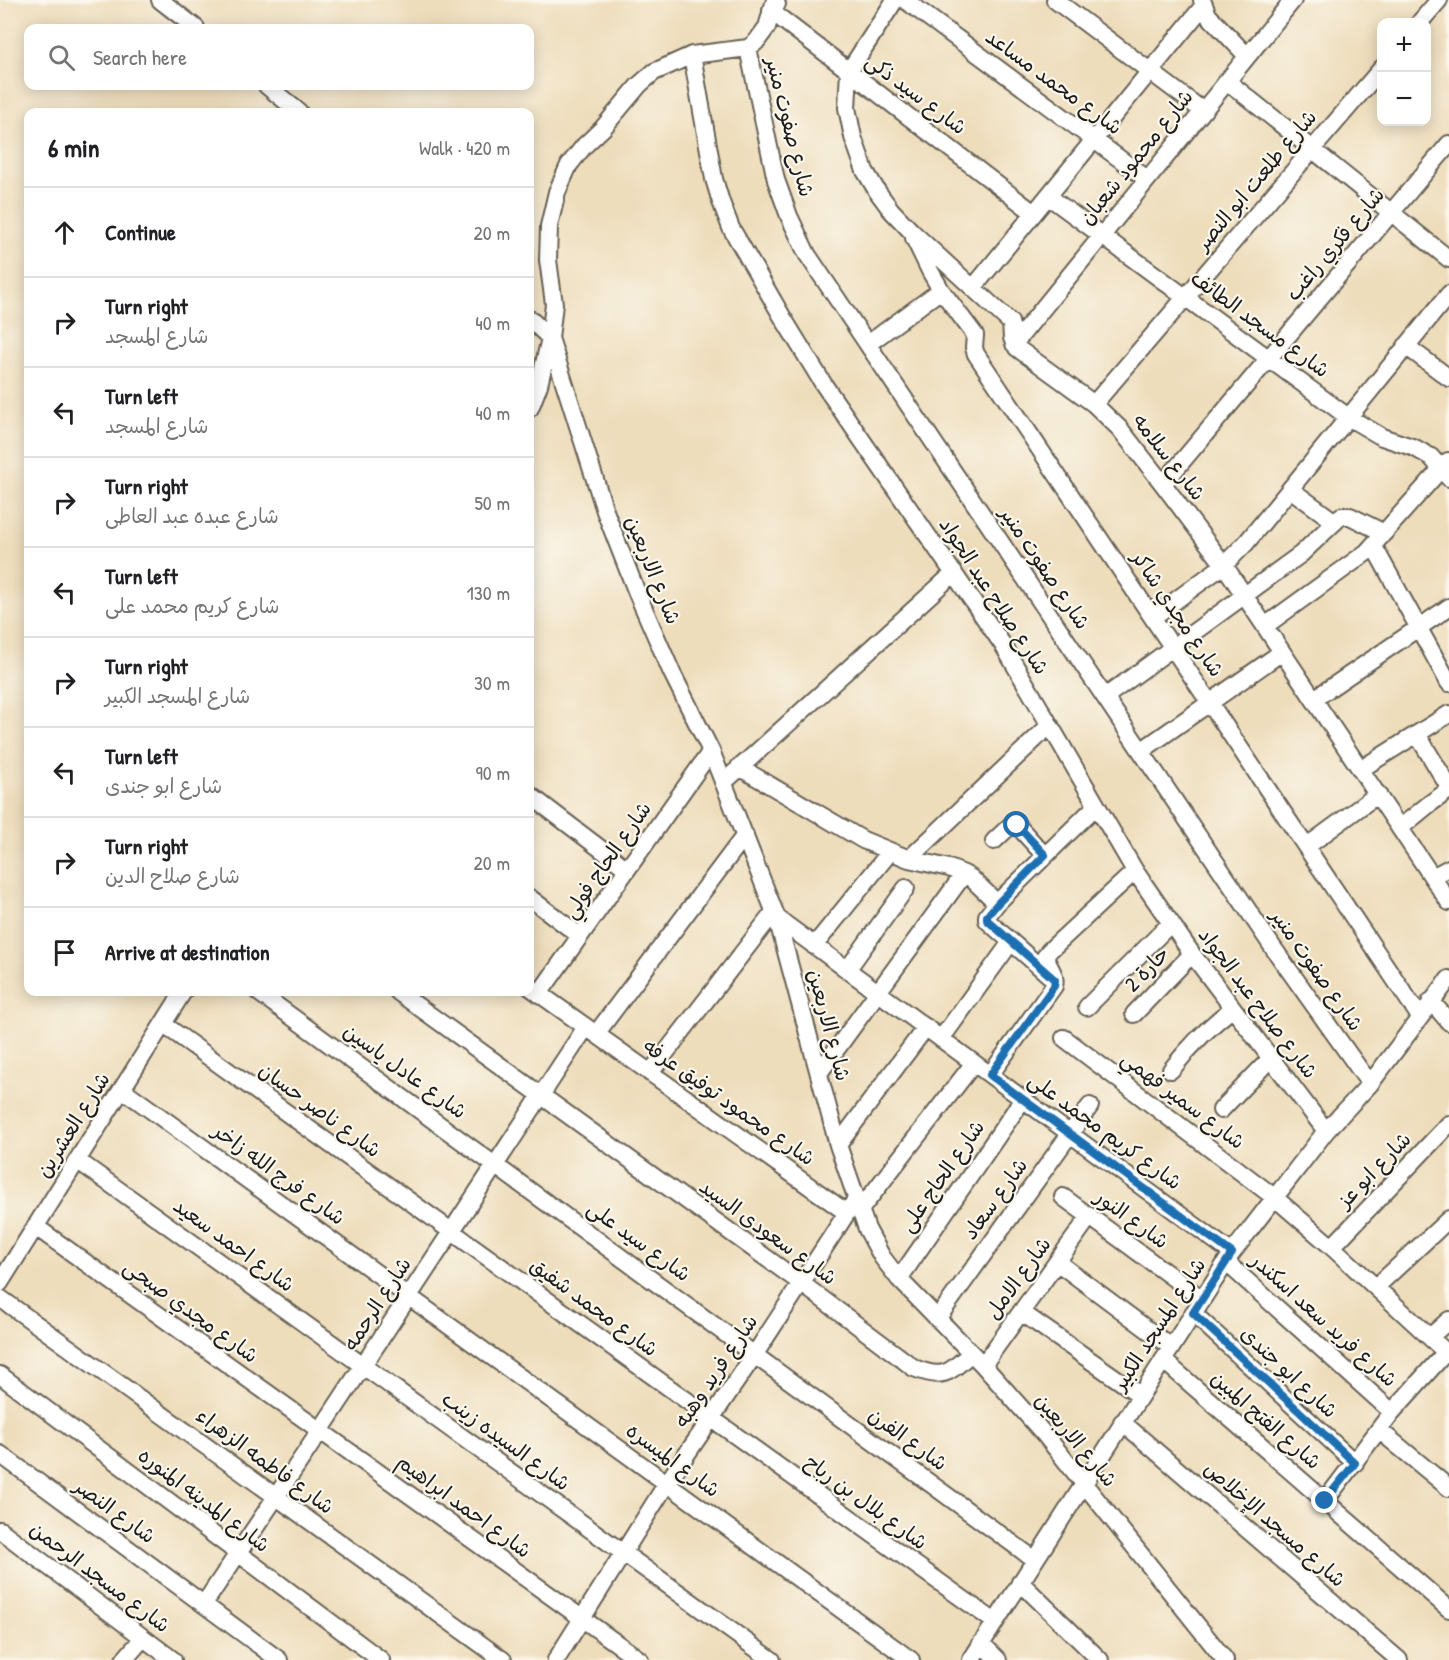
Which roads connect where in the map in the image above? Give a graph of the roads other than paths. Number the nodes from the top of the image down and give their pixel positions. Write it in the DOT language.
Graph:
graph roads {
  1 [pos="160,0"];
  2 [pos="895,0"];
  3 [pos="905,0"];
  4 [pos="1055,0"];
  5 [pos="1293,0"];
  6 [pos="1439,0"];
  7 [pos="1203,3"];
  8 [pos="776,4"];
  9 [pos="1423,18"];
  10 [pos="191,24"];
  11 [pos="748,48"];
  12 [pos="692,55"];
  13 [pos="1247,56"];
  14 [pos="849,71"];
  15 [pos="1150,71"];
  16 [pos="1379,72"];
  17 [pos="1227,81"];
  18 [pos="272,90"];
  19 [pos="294,108"];
  20 [pos="1203,111"];
  21 [pos="1094,140"];
  22 [pos="1449,144"];
  23 [pos="1312,149"];
  24 [pos="1147,179"];
  25 [pos="1048,196"];
  26 [pos="1034,213"];
  27 [pos="1391,213"];
  28 [pos="912,232"];
  29 [pos="1101,236"];
  30 [pos="1449,259"];
  31 [pos="973,288"];
  32 [pos="941,290"];
  33 [pos="1449,294"];
  34 [pos="1186,297"];
  35 [pos="534,323"];
  36 [pos="550,338"];
  37 [pos="868,344"];
  38 [pos="1014,344"];
  39 [pos="1406,346"];
  40 [pos="1268,358"];
  41 [pos="1449,378"];
  42 [pos="534,398"];
  43 [pos="1094,404"];
  44 [pos="1348,417"];
  45 [pos="1447,469"];
  46 [pos="1163,484"];
  47 [pos="1290,489"];
  48 [pos="1335,522"];
  49 [pos="1379,539"];
  50 [pos="1224,565"];
  51 [pos="954,573"];
  52 [pos="1245,595"];
  53 [pos="1449,607"];
  54 [pos="1153,617"];
  55 [pos="1266,626"];
  56 [pos="1418,627"];
  57 [pos="1173,647"];
  58 [pos="1282,651"];
  59 [pos="1449,683"];
  60 [pos="1104,697"];
  61 [pos="1314,699"];
  62 [pos="1210,703"];
  63 [pos="1449,714"];
  64 [pos="1050,725"];
  65 [pos="1418,734"];
  66 [pos="711,751"];
  67 [pos="1141,751"];
  68 [pos="740,768"];
  69 [pos="1361,769"];
  70 [pos="724,782"];
  71 [pos="1449,788"];
  72 [pos="1378,794"];
  73 [pos="534,798"];
  74 [pos="1096,806"];
  75 [pos="1400,828"];
  76 [pos="745,835"];
  77 [pos="994,841"];
  78 [pos="1306,847"];
  79 [pos="890,852"];
  80 [pos="1045,855"];
  81 [pos="909,859"];
  82 [pos="1449,868"];
  83 [pos="627,869"];
  84 [pos="1135,871"];
  85 [pos="964,874"];
  86 [pos="1432,877"];
  87 [pos="906,888"];
  88 [pos="534,901"];
  89 [pos="1449,902"];
  90 [pos="998,903"];
  91 [pos="776,915"];
  92 [pos="1171,923"];
  93 [pos="580,936"];
  94 [pos="1011,942"];
  95 [pos="814,946"];
  96 [pos="1192,954"];
  97 [pos="847,969"];
  98 [pos="1449,979"];
  99 [pos="1055,980"];
  100 [pos="534,991"];
  101 [pos="878,993"];
  102 [pos="180,996"];
  103 [pos="263,996"];
  104 [pos="404,996"];
  105 [pos="1431,1001"];
  106 [pos="1087,1007"];
  107 [pos="1233,1008"];
  108 [pos="1134,1014"];
  109 [pos="1420,1017"];
  110 [pos="1449,1022"];
  111 [pos="163,1024"];
  112 [pos="926,1028"];
  113 [pos="591,1031"];
  114 [pos="1064,1038"];
  115 [pos="941,1039"];
  116 [pos="1271,1058"];
  117 [pos="974,1063"];
  118 [pos="1171,1070"];
  119 [pos="650,1073"];
  120 [pos="819,1073"];
  121 [pos="990,1075"];
  122 [pos="1370,1084"];
  123 [pos="122,1089"];
  124 [pos="541,1095"];
  125 [pos="1023,1099"];
  126 [pos="1090,1106"];
  127 [pos="1221,1110"];
  128 [pos="1449,1124"];
  129 [pos="1326,1131"];
  130 [pos="1070,1134"];
  131 [pos="838,1145"];
  132 [pos="78,1160"];
  133 [pos="495,1165"];
  134 [pos="1063,1197"];
  135 [pos="1275,1197"];
  136 [pos="854,1207"];
  137 [pos="1090,1216"];
  138 [pos="1449,1219"];
  139 [pos="36,1227"];
  140 [pos="452,1232"];
  141 [pos="1332,1247"];
  142 [pos="1229,1257"];
  143 [pos="1057,1262"];
  144 [pos="899,1279"];
  145 [pos="0,1283"];
  146 [pos="801,1283"];
  147 [pos="1376,1287"];
  148 [pos="409,1297"];
  149 [pos="0,1298"];
  150 [pos="1198,1306"];
  151 [pos="1021,1312"];
  152 [pos="937,1319"];
  153 [pos="1449,1320"];
  154 [pos="1430,1337"];
  155 [pos="1167,1353"];
  156 [pos="1447,1353"];
  157 [pos="755,1354"];
  158 [pos="977,1359"];
  159 [pos="363,1366"];
  160 [pos="0,1376"];
  161 [pos="1140,1395"];
  162 [pos="1392,1412"];
  163 [pos="711,1418"];
  164 [pos="1122,1422"];
  165 [pos="1379,1430"];
  166 [pos="320,1431"];
  167 [pos="0,1454"];
  168 [pos="1355,1463"];
  169 [pos="667,1483"];
  170 [pos="1083,1483"];
  171 [pos="1449,1488"];
  172 [pos="276,1496"];
  173 [pos="1325,1501"];
  174 [pos="0,1530"];
  175 [pos="622,1552"];
  176 [pos="238,1553"];
  177 [pos="1035,1560"];
  178 [pos="1020,1582"];
  179 [pos="204,1604"];
  180 [pos="1449,1609"];
  181 [pos="582,1619"];
  182 [pos="994,1622"];
  183 [pos="143,1638"];
  184 [pos="981,1643"];
  185 [pos="1388,1657"];
  186 [pos="124,1660"];
  187 [pos="173,1660"];
  188 [pos="279,1660"];
  189 [pos="381,1660"];
  190 [pos="503,1660"];
  191 [pos="556,1660"];
  192 [pos="640,1660"];
  193 [pos="772,1660"];
  194 [pos="911,1660"];
  195 [pos="970,1660"];
  196 [pos="998,1660"];
  197 [pos="1100,1660"];
  198 [pos="1225,1660"];
  1 -- 10 [label="street"];
  2 -- 14 [label="street"];
  3 -- 21 [label="street, شارع محمد مساعد"];
  4 -- 15 [label="street"];
  5 -- 13 [label="street, شارع محمود شعبان"];
  6 -- 9 [label="street"];
  7 -- 13 [label="street"];
  7 -- 15 [label="street"];
  8 -- 11 [label="street"];
  8 -- 14 [label="street, شارع سيد ذكى"];
  11 -- 12 [label="street"];
  11 -- 37 [label="street, شارع صفوت منير"];
  12 -- 36 [label="street"];
  12 -- 51 [label="street, شارع صلاح عبد الجواد"];
  13 -- 17 [label="street, شارع محمود شعبان"];
  14 -- 26 [label="street, شارع سيد ذكى"];
  14 -- 28 [label="street"];
  15 -- 20 [label="street"];
  15 -- 21 [label="street"];
  16 -- 23 [label="street, شارع طلعت ابو النصر"];
  17 -- 20 [label="street, شارع محمود شعبان"];
  17 -- 23 [label="street"];
  18 -- 19 [label="street"];
  20 -- 24 [label="street, شارع محمود شعبان"];
  21 -- 24 [label="street, شارع محمد مساعد"];
  21 -- 25 [label="street"];
  22 -- 27 [label="street, شارع فكري راغب"];
  23 -- 27 [label="street"];
  23 -- 34 [label="street, شارع طلعت ابو النصر"];
  24 -- 29 [label="street, شارع محمود شعبان"];
  25 -- 26 [label="street"];
  25 -- 29 [label="street, شارع مسجد الطائف"];
  26 -- 31 [label="street"];
  27 -- 30 [label="street"];
  27 -- 40 [label="street, شارع فكري راغب"];
  28 -- 31 [label="street"];
  28 -- 32 [label="street, شارع مجدي شاكر"];
  29 -- 34 [label="street, شارع مسجد الطائف"];
  29 -- 38 [label="street, شارع محمود شعبان"];
  31 -- 38 [label="street"];
  32 -- 37 [label="street"];
  32 -- 54 [label="street, شارع مجدي شاكر"];
  33 -- 39 [label="street"];
  34 -- 40 [label="street, شارع مسجد الطائف"];
  34 -- 43 [label="street, شارع طلعت ابو النصر"];
  35 -- 36 [label="street, شارع الاربعين"];
  36 -- 42 [label="street"];
  36 -- 66 [label="street, شارع الاربعين"];
  37 -- 60 [label="street, شارع صفوت منير"];
  38 -- 43 [label="street, شارع سلامه"];
  39 -- 41 [label="street"];
  39 -- 44 [label="street"];
  40 -- 44 [label="street, شارع مسجد الطائف"];
  40 -- 46 [label="street, شارع فكري راغب"];
  43 -- 46 [label="street, شارع سلامه"];
  44 -- 45 [label="street, شارع مسجد الطائف"];
  44 -- 47 [label="street"];
  45 -- 49 [label="street"];
  46 -- 50 [label="street, شارع سلامه"];
  47 -- 48 [label="street"];
  47 -- 50 [label="street"];
  48 -- 49 [label="street"];
  48 -- 52 [label="street"];
  49 -- 55 [label="street"];
  49 -- 56 [label="street"];
  50 -- 52 [label="street, شارع سلامه"];
  50 -- 54 [label="street"];
  51 -- 64 [label="street, شارع صلاح عبد الجواد"];
  51 -- 68 [label="street"];
  52 -- 55 [label="street, شارع سلامه"];
  52 -- 57 [label="street"];
  53 -- 56 [label="street"];
  54 -- 57 [label="street, شارع مجدي شاكر"];
  55 -- 58 [label="street, شارع سلامه"];
  56 -- 59 [label="street"];
  56 -- 61 [label="street"];
  57 -- 60 [label="street"];
  57 -- 62 [label="street, شارع مجدي شاكر"];
  58 -- 61 [label="street, شارع سلامه"];
  58 -- 62 [label="street"];
  60 -- 67 [label="street, شارع صفوت منير"];
  61 -- 69 [label="street, شارع سلامه"];
  62 -- 67 [label="street"];
  62 -- 78 [label="street, شارع مجدي شاكر"];
  63 -- 65 [label="street"];
  64 -- 74 [label="street, شارع صلاح عبد الجواد"];
  64 -- 81 [label="street"];
  65 -- 69 [label="street"];
  65 -- 71 [label="street"];
  66 -- 70 [label="street, شارع الاربعين"];
  66 -- 83 [label="street, شارع الحاج فولي"];
  67 -- 122 [label="street, شارع صفوت منير"];
  68 -- 70 [label="street"];
  68 -- 79 [label="street"];
  69 -- 72 [label="street, شارع سلامه"];
  70 -- 76 [label="street, شارع الاربعين"];
  71 -- 75 [label="street"];
  72 -- 75 [label="street, شارع سلامه"];
  72 -- 78 [label="street"];
  73 -- 83 [label="street"];
  74 -- 80 [label="street"];
  74 -- 84 [label="street, شارع صلاح عبد الجواد"];
  75 -- 86 [label="street, شارع سلامه"];
  76 -- 91 [label="street, شارع الاربعين"];
  76 -- 113 [label="street, شارع الرحمه"];
  77 -- 80 [label="street"];
  78 -- 109 [label="street, شارع مجدي شاكر"];
  79 -- 81 [label="street"];
  79 -- 95 [label="street"];
  80 -- 90 [label="street"];
  81 -- 85 [label="street"];
  82 -- 86 [label="street"];
  83 -- 93 [label="street, شارع الحاج فولي"];
  84 -- 92 [label="street, شارع صلاح عبد الجواد"];
  84 -- 99 [label="street"];
  85 -- 90 [label="street"];
  85 -- 101 [label="street"];
  86 -- 89 [label="street, شارع سلامه"];
  87 -- 97 [label="street"];
  88 -- 93 [label="street"];
  90 -- 94 [label="street"];
  91 -- 95 [label="street, شارع كريم محمد على"];
  91 -- 119 [label="street"];
  91 -- 120 [label="street, شارع الاربعين"];
  92 -- 96 [label="street, شارع صلاح عبد الجواد"];
  92 -- 106 [label="street"];
  93 -- 100 [label="street, شارع الحاج فولي"];
  94 -- 99 [label="street"];
  94 -- 115 [label="street"];
  95 -- 97 [label="street, شارع كريم محمد على"];
  96 -- 107 [label="street, شارع صلاح عبد الجواد"];
  96 -- 108 [label="street, حارة 2"];
  97 -- 101 [label="street, شارع كريم محمد على"];
  98 -- 105 [label="street, شارع المسجد الكبير"];
  99 -- 121 [label="street"];
  100 -- 113 [label="street, شارع محمود توفيق عرفه"];
  101 -- 112 [label="street, شارع كريم محمد على"];
  101 -- 120 [label="street"];
  102 -- 111 [label="street, شارع العشرين"];
  103 -- 133 [label="street, شارع عادل ياسين"];
  104 -- 124 [label="street, شارع سعودى السيد"];
  105 -- 109 [label="street, شارع المسجد الكبير"];
  105 -- 110 [label="street"];
  107 -- 116 [label="street, شارع صلاح عبد الجواد"];
  107 -- 118 [label="street"];
  109 -- 122 [label="street, شارع المسجد الكبير"];
  111 -- 123 [label="street, شارع العشرين"];
  111 -- 140 [label="street, شارع ناصر حسان"];
  112 -- 115 [label="street, شارع كريم محمد على"];
  112 -- 131 [label="street"];
  113 -- 119 [label="street, شارع محمود توفيق عرفه"];
  113 -- 124 [label="street, شارع الرحمه"];
  114 -- 135 [label="street, شارع سمير فهمي"];
  115 -- 117 [label="street, شارع كريم محمد على"];
  116 -- 127 [label="street"];
  116 -- 129 [label="street, شارع صلاح عبد الجواد"];
  117 -- 121 [label="street, شارع كريم محمد على"];
  117 -- 136 [label="street, شارع فريد وهبه"];
  119 -- 136 [label="street, شارع محمود توفيق عرفه"];
  120 -- 131 [label="street, شارع الاربعين"];
  121 -- 125 [label="street, شارع كريم محمد على"];
  122 -- 129 [label="street, شارع المسجد الكبير"];
  123 -- 132 [label="street, شارع العشرين"];
  123 -- 148 [label="street, شارع فرج الله زاخر"];
  124 -- 133 [label="street, شارع الرحمه"];
  124 -- 146 [label="street, شارع سعودى السيد"];
  125 -- 130 [label="street, شارع كريم محمد على"];
  125 -- 144 [label="street, شارع الحاج على"];
  126 -- 130 [label="street, شارع سعاد"];
  128 -- 141 [label="street, شارع ابو عز"];
  129 -- 135 [label="street, شارع المسجد الكبير"];
  130 -- 142 [label="street, شارع كريم محمد على"];
  130 -- 152 [label="street, شارع سعاد"];
  131 -- 136 [label="street, شارع الاربعين"];
  132 -- 139 [label="street, شارع العشرين"];
  132 -- 159 [label="street, شارع احمد سعيد"];
  133 -- 140 [label="street, شارع الرحمه"];
  133 -- 157 [label="street, شارع سيد على"];
  134 -- 137 [label="street, شارع النور"];
  135 -- 141 [label="street, شارع سمير فهمي"];
  135 -- 142 [label="street, شارع المسجد الكبير"];
  136 -- 144 [label="street, شارع الاربعين"];
  136 -- 146 [label="street, شارع فريد وهبه"];
  137 -- 143 [label="street, شارع الامل"];
  137 -- 150 [label="street, شارع النور"];
  138 -- 147 [label="street"];
  139 -- 145 [label="street, شارع العشرين"];
  139 -- 166 [label="street, شارع مجدي صبحى"];
  140 -- 148 [label="street, شارع الرحمه"];
  140 -- 163 [label="street, شارع محمد شفيق"];
  141 -- 147 [label="street, شارع سمير فهمي"];
  142 -- 150 [label="street, شارع المسجد الكبير"];
  142 -- 162 [label="street, شارع فريد سعد اسكندر"];
  143 -- 151 [label="street, شارع الامل"];
  143 -- 155 [label="street, شارع الفتح المبين"];
  144 -- 152 [label="street, شارع الاربعين"];
  146 -- 157 [label="street, شارع فريد وهبه"];
  146 -- 158 [label="street, شارع سعودى السيد"];
  147 -- 154 [label="street, شارع سمير فهمي"];
  148 -- 159 [label="street, شارع الرحمه"];
  148 -- 169 [label="street, شارع الميسره"];
  149 -- 172 [label="street, شارع فاطمه الزهراء"];
  150 -- 155 [label="street, شارع المسجد الكبير"];
  150 -- 168 [label="street, شارع ابو جندى"];
  151 -- 158 [label="street, شارع الامل"];
  151 -- 161 [label="street"];
  152 -- 158 [label="street, شارع الاربعين"];
  153 -- 154 [label="street"];
  154 -- 156 [label="street, شارع سمير فهمي"];
  155 -- 161 [label="street, شارع المسجد الكبير"];
  155 -- 173 [label="street, شارع الفتح المبين"];
  156 -- 162 [label="street"];
  157 -- 163 [label="street, شارع فريد وهبه"];
  157 -- 177 [label="street, شارع الفرن"];
  158 -- 170 [label="street, شارع الاربعين"];
  159 -- 166 [label="street, شارع الرحمه"];
  159 -- 175 [label="street, شارع السيده زينب"];
  160 -- 176 [label="street, شارع المدينه المنوره"];
  161 -- 164 [label="street, شارع المسجد الكبير"];
  162 -- 165 [label="street"];
  163 -- 169 [label="street, شارع فريد وهبه"];
  163 -- 182 [label="street, شارع بلال بن رباح"];
  164 -- 170 [label="street, شارع المسجد الكبير"];
  164 -- 185 [label="street, شارع مسجد الإخلاص"];
  165 -- 168 [label="street"];
  165 -- 171 [label="street"];
  166 -- 172 [label="street, شارع الرحمه"];
  166 -- 181 [label="street, شارع احمد ابراهيم"];
  167 -- 179 [label="street, شارع النصر"];
  168 -- 173 [label="street"];
  169 -- 175 [label="street, شارع فريد وهبه"];
  169 -- 194 [label="street, شارع الميسره"];
  170 -- 177 [label="street, شارع المسجد الكبير"];
  170 -- 198 [label="street, شارع الاربعين"];
  172 -- 176 [label="street, شارع الرحمه"];
  172 -- 190 [label="street, شارع فاطمه الزهراء"];
  173 -- 180 [label="street, شارع الفتح المبين"];
  174 -- 183 [label="street, شارع مسجد الرحمن"];
  175 -- 181 [label="street, شارع فريد وهبه"];
  175 -- 193 [label="street, شارع السيده زينب"];
  176 -- 179 [label="street, شارع الرحمه"];
  176 -- 189 [label="street, شارع المدينه المنوره"];
  177 -- 178 [label="street, شارع المسجد الكبير"];
  178 -- 182 [label="street, شارع المسجد الكبير"];
  178 -- 197 [label="street"];
  179 -- 188 [label="street, شارع النصر"];
  181 -- 191 [label="street, شارع فريد وهبه"];
  181 -- 192 [label="street, شارع احمد ابراهيم"];
  182 -- 184 [label="street, شارع المسجد الكبير"];
  183 -- 186 [label="street"];
  183 -- 187 [label="street, شارع مسجد الرحمن"];
  184 -- 195 [label="street, شارع المسجد الكبير"];
  184 -- 196 [label="street"];
}
